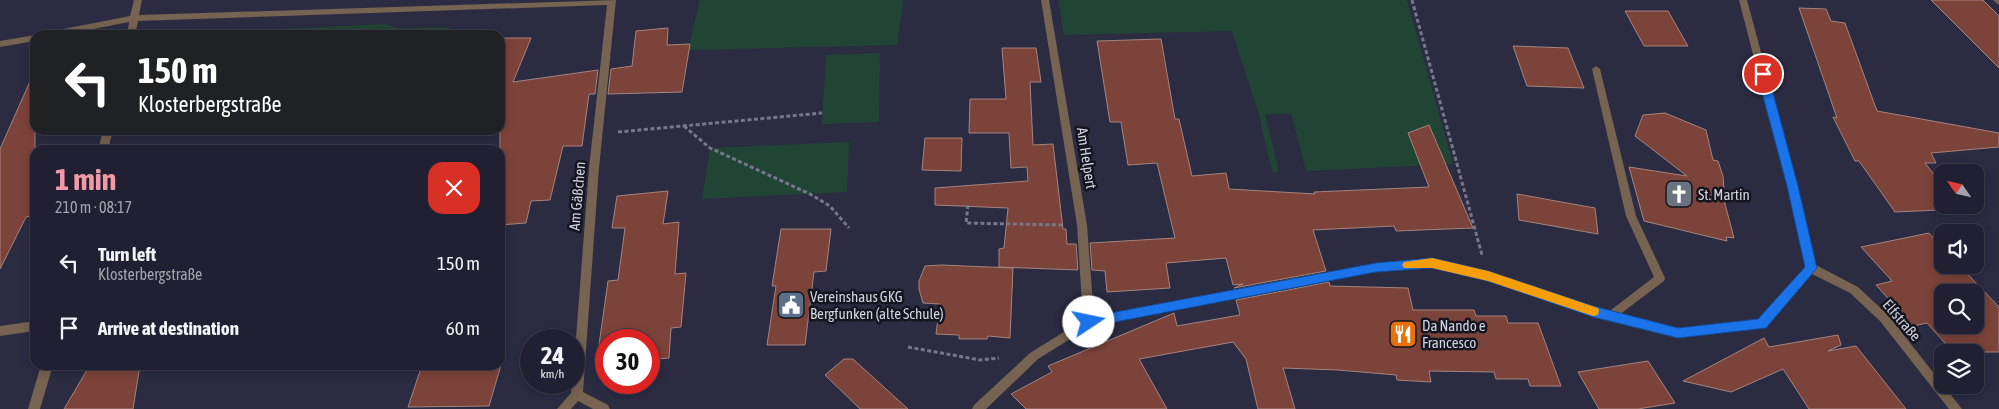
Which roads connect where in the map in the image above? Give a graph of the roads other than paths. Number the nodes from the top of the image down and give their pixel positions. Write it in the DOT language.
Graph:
graph roads {
  1 [pos="138,0"];
  2 [pos="1046,0"];
  3 [pos="1743,0"];
  4 [pos="612,1"];
  5 [pos="136,18"];
  6 [pos="74,30"];
  7 [pos="133,30"];
  8 [pos="30,39"];
  9 [pos="0,44"];
  10 [pos="1596,69"];
  11 [pos="1811,268"];
  12 [pos="1611,316"];
  13 [pos="1089,322"];
  14 [pos="30,327"];
  15 [pos="0,331"];
  16 [pos="46,370"];
  17 [pos="577,395"];
  18 [pos="34,409"];
  19 [pos="563,409"];
  20 [pos="604,409"];
  21 [pos="978,409"];
  22 [pos="1956,409"];
  1 -- 5 [label="street"];
  2 -- 13 [label="street, Am Helpert"];
  3 -- 11 [label="street"];
  4 -- 5 [label="street"];
  4 -- 17 [label="street, Am Gäßchen"];
  5 -- 6 [label="street"];
  5 -- 7 [label="street"];
  8 -- 9 [label="street"];
  10 -- 12 [label="street"];
  11 -- 12 [label="street"];
  11 -- 22 [label="street, Elfstraße"];
  12 -- 13 [label="street"];
  13 -- 21 [label="street"];
  14 -- 15 [label="street"];
  16 -- 18 [label="street"];
  17 -- 19 [label="street"];
  17 -- 20 [label="street"];
}
